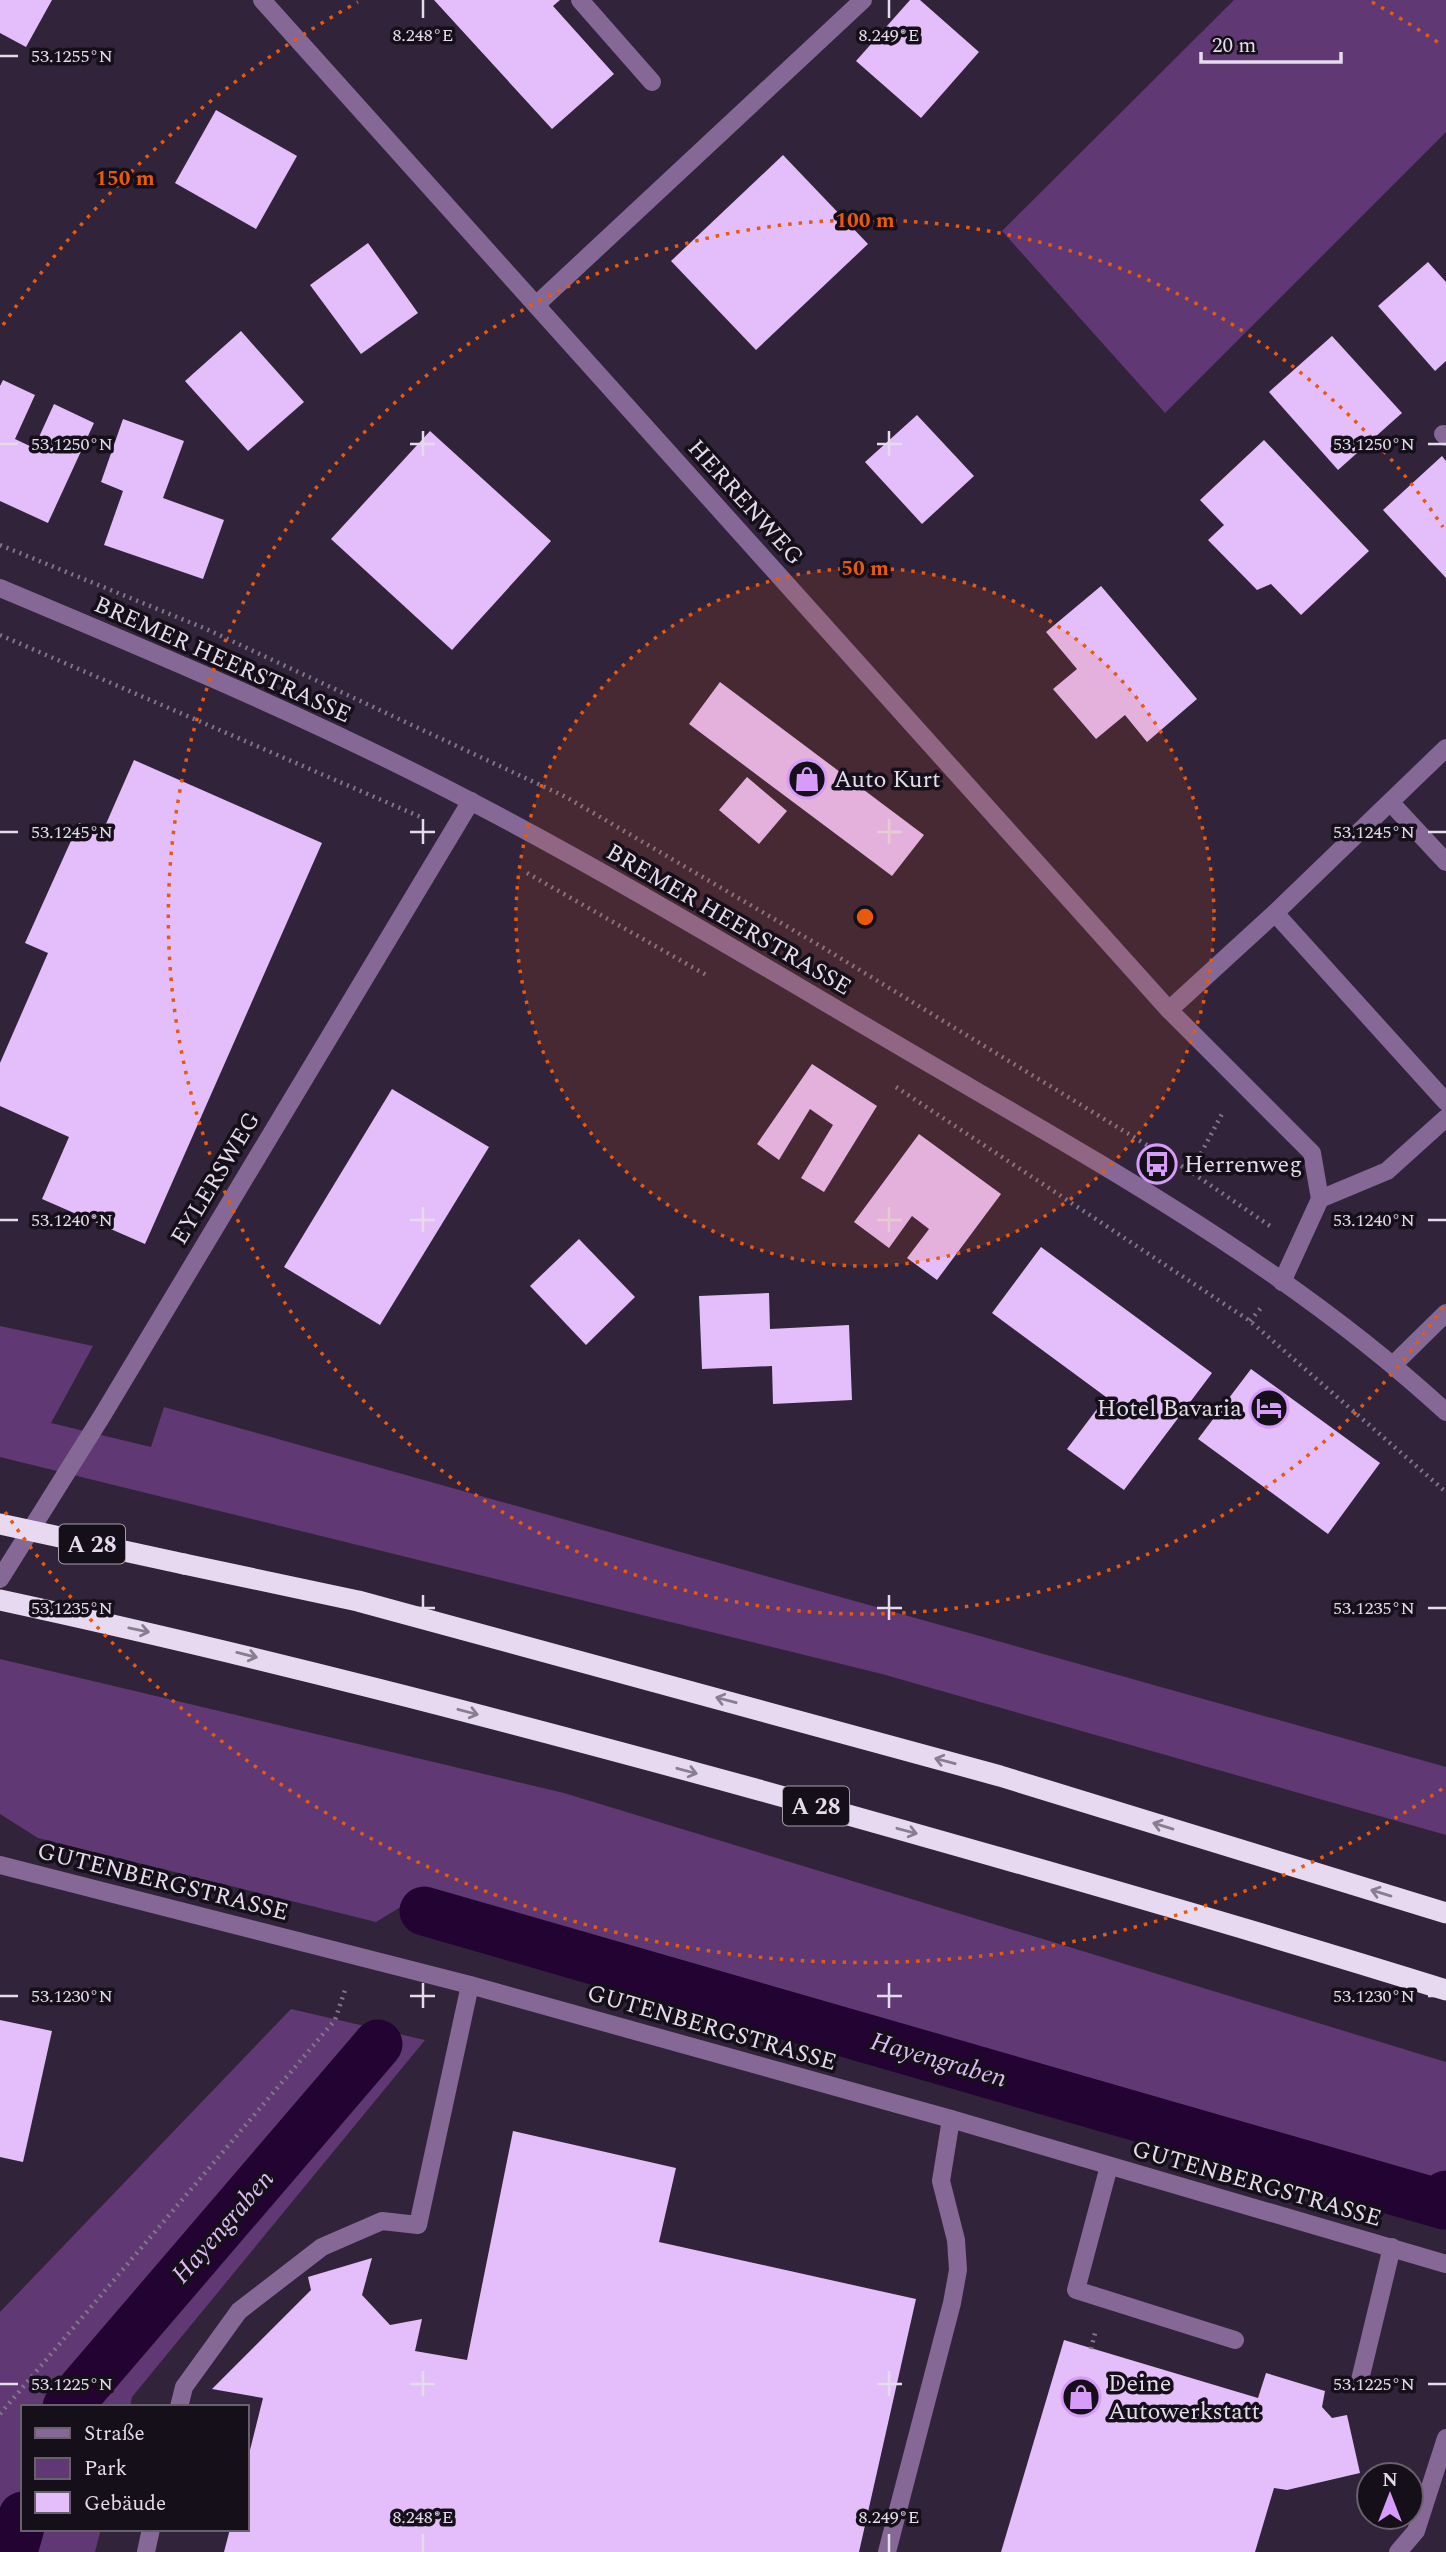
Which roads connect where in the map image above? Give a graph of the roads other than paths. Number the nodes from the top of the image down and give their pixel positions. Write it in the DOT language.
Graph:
graph roads {
  1 [pos="262,0"];
  2 [pos="580,0"];
  3 [pos="863,0"];
  4 [pos="652,82"];
  5 [pos="536,305"];
  6 [pos="0,588"];
  7 [pos="1446,748"];
  8 [pos="471,801"];
  9 [pos="1391,803"];
  10 [pos="1446,862"];
  11 [pos="1275,913"];
  12 [pos="1169,1010"];
  13 [pos="1446,1102"];
  14 [pos="1446,1118"];
  15 [pos="1320,1199"];
  16 [pos="1282,1282"];
  17 [pos="1446,1313"];
  18 [pos="1394,1364"];
  19 [pos="1446,1412"];
  20 [pos="0,1524"];
  21 [pos="0,1580"];
  22 [pos="0,1600"];
  23 [pos="0,1865"];
  24 [pos="1446,1913"];
  25 [pos="470,1985"];
  26 [pos="1446,1990"];
  27 [pos="951,2119"];
  28 [pos="1109,2165"];
  29 [pos="1392,2247"];
  30 [pos="1446,2264"];
  31 [pos="1235,2340"];
  32 [pos="1359,2384"];
  33 [pos="180,2405"];
  34 [pos="1446,2438"];
  35 [pos="151,2531"];
  36 [pos="146,2552"];
  37 [pos="887,2552"];
  38 [pos="1398,2552"];
  1 -- 5 [label="street, HERRENWEG"];
  2 -- 4 [label="street"];
  3 -- 5 [label="street"];
  5 -- 12 [label="street, HERRENWEG"];
  6 -- 8 [label="street, BREMER HEERSTRASSE"];
  7 -- 9 [label="street"];
  8 -- 16 [label="street, BREMER HEERSTRASSE"];
  8 -- 21 [label="street, EYLERSWEG"];
  9 -- 10 [label="street"];
  9 -- 11 [label="street"];
  11 -- 12 [label="street"];
  11 -- 13 [label="street"];
  12 -- 15 [label="street, HERRENWEG"];
  14 -- 15 [label="street"];
  15 -- 16 [label="street"];
  16 -- 18 [label="street, BREMER HEERSTRASSE"];
  17 -- 18 [label="street"];
  18 -- 19 [label="street, BREMER HEERSTRASSE"];
  24 -- 20 [label="highway, A 28, one-way, bridge"];
  22 -- 26 [label="highway, A 28, one-way"];
  23 -- 25 [label="street, GUTENBERGSTRASSE"];
  25 -- 27 [label="street, GUTENBERGSTRASSE"];
  25 -- 33 [label="street"];
  27 -- 28 [label="street, GUTENBERGSTRASSE"];
  27 -- 37 [label="street"];
  28 -- 29 [label="street, GUTENBERGSTRASSE"];
  28 -- 31 [label="street"];
  29 -- 30 [label="street, GUTENBERGSTRASSE"];
  29 -- 32 [label="street"];
  34 -- 38 [label="street"];
  35 -- 36 [label="street"];
}
